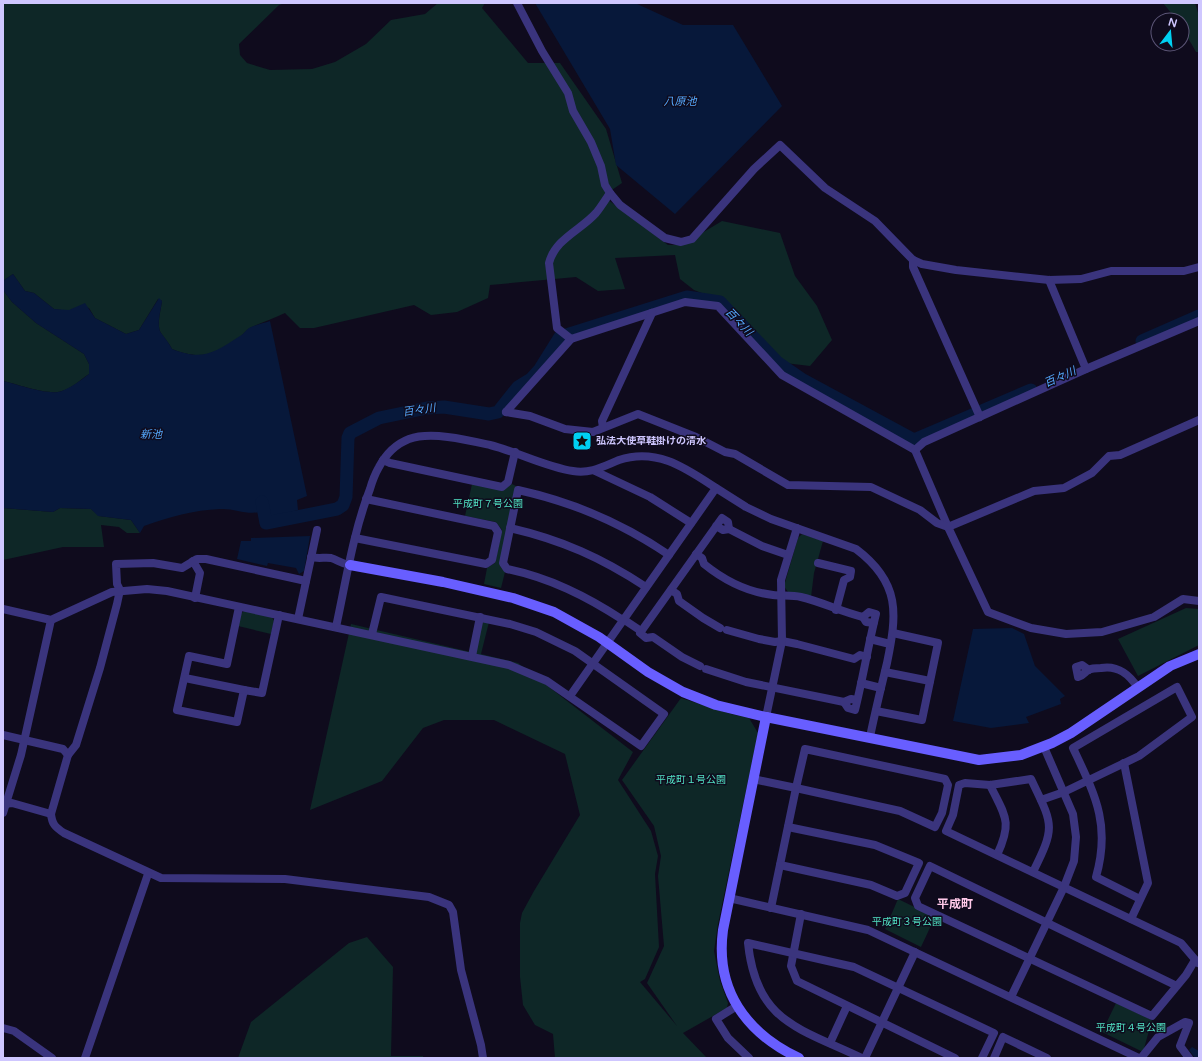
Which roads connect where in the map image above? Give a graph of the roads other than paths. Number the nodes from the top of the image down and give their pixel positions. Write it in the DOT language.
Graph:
graph roads {
  1 [pos="517,3"];
  2 [pos="610,193"];
  3 [pos="913,260"];
  4 [pos="1199,267"];
  5 [pos="1049,280"];
  6 [pos="652,313"];
  7 [pos="1199,321"];
  8 [pos="571,339"];
  9 [pos="1086,369"];
  10 [pos="980,417"];
  11 [pos="1199,420"];
  12 [pos="603,427"];
  13 [pos="915,450"];
  14 [pos="515,452"];
  15 [pos="383,460"];
  16 [pos="595,471"];
  17 [pos="716,488"];
  18 [pos="366,499"];
  19 [pos="691,523"];
  20 [pos="948,527"];
  21 [pos="510,528"];
  22 [pos="797,528"];
  23 [pos="317,530"];
  24 [pos="355,538"];
  25 [pos="696,554"];
  26 [pos="788,554"];
  27 [pos="669,555"];
  28 [pos="311,557"];
  29 [pos="193,561"];
  30 [pos="691,561"];
  31 [pos="818,563"];
  32 [pos="704,564"];
  33 [pos="350,565"];
  34 [pos="306,581"];
  35 [pos="646,587"];
  36 [pos="120,590"];
  37 [pos="671,590"];
  38 [pos="781,596"];
  39 [pos="666,597"];
  40 [pos="195,598"];
  41 [pos="679,601"];
  42 [pos="1199,601"];
  43 [pos="239,606"];
  44 [pos="3,609"];
  45 [pos="836,610"];
  46 [pos="279,615"];
  47 [pos="480,617"];
  48 [pos="298,619"];
  49 [pos="623,619"];
  50 [pos="52,620"];
  51 [pos="336,627"];
  52 [pos="643,628"];
  53 [pos="893,633"];
  54 [pos="372,634"];
  55 [pos="870,639"];
  56 [pos="782,641"];
  57 [pos="607,642"];
  58 [pos="890,644"];
  59 [pos="1199,654"];
  60 [pos="472,656"];
  61 [pos="867,657"];
  62 [pos="854,659"];
  63 [pos="592,663"];
  64 [pos="865,666"];
  65 [pos="1089,670"];
  66 [pos="885,672"];
  67 [pos="185,678"];
  68 [pos="930,681"];
  69 [pos="861,683"];
  70 [pos="773,687"];
  71 [pos="881,688"];
  72 [pos="1138,688"];
  73 [pos="244,690"];
  74 [pos="570,696"];
  75 [pos="876,711"];
  76 [pos="766,717"];
  77 [pos="3,735"];
  78 [pos="870,737"];
  79 [pos="24,740"];
  80 [pos="1044,747"];
  81 [pos="68,755"];
  82 [pos="1124,763"];
  83 [pos="753,779"];
  84 [pos="1088,780"];
  85 [pos="990,785"];
  86 [pos="796,788"];
  87 [pos="1064,792"];
  88 [pos="1041,800"];
  89 [pos="5,804"];
  90 [pos="3,813"];
  91 [pos="51,814"];
  92 [pos="788,827"];
  93 [pos="997,855"];
  94 [pos="780,865"];
  95 [pos="1033,872"];
  96 [pos="148,874"];
  97 [pos="1064,887"];
  98 [pos="729,898"];
  99 [pos="1140,899"];
  100 [pos="771,908"];
  101 [pos="801,914"];
  102 [pos="1131,919"];
  103 [pos="1047,923"];
  104 [pos="915,952"];
  105 [pos="793,953"];
  106 [pos="1030,959"];
  107 [pos="1197,962"];
  108 [pos="1177,986"];
  109 [pos="899,987"];
  110 [pos="1011,997"];
  111 [pos="737,1006"];
  112 [pos="846,1006"];
  113 [pos="882,1023"];
  114 [pos="3,1028"];
  115 [pos="830,1042"];
  116 [pos="52,1058"];
  117 [pos="85,1058"];
  118 [pos="483,1058"];
  119 [pos="748,1058"];
  120 [pos="799,1058"];
  121 [pos="863,1058"];
  122 [pos="955,1058"];
  123 [pos="982,1058"];
  124 [pos="994,1058"];
  125 [pos="1047,1058"];
  126 [pos="1140,1058"];
  127 [pos="1189,1058"];
  1 -- 2 [label="street"];
  2 -- 3 [label="street"];
  2 -- 8 [label="street"];
  3 -- 5 [label="street"];
  3 -- 10 [label="street"];
  4 -- 5 [label="street"];
  5 -- 9 [label="street"];
  6 -- 8 [label="street"];
  6 -- 12 [label="street"];
  6 -- 13 [label="street"];
  7 -- 9 [label="street"];
  8 -- 12 [label="street"];
  9 -- 10 [label="street"];
  10 -- 13 [label="street"];
  11 -- 20 [label="street"];
  12 -- 20 [label="street"];
  13 -- 20 [label="street"];
  14 -- 15 [label="street"];
  14 -- 15 [label="street"];
  14 -- 16 [label="street"];
  15 -- 18 [label="street"];
  16 -- 17 [label="street"];
  16 -- 19 [label="street"];
  17 -- 19 [label="street"];
  17 -- 22 [label="street"];
  18 -- 24 [label="street"];
  18 -- 24 [label="street"];
  19 -- 27 [label="street"];
  20 -- 42 [label="street"];
  21 -- 27 [label="street"];
  21 -- 35 [label="street"];
  21 -- 49 [label="street"];
  22 -- 26 [label="street"];
  22 -- 53 [label="street"];
  23 -- 28 [label="street"];
  24 -- 33 [label="street"];
  25 -- 26 [label="street"];
  25 -- 30 [label="street"];
  25 -- 32 [label="street"];
  26 -- 38 [label="street"];
  27 -- 35 [label="street"];
  28 -- 33 [label="street"];
  28 -- 34 [label="street"];
  29 -- 34 [label="street"];
  29 -- 36 [label="street"];
  29 -- 40 [label="street"];
  30 -- 32 [label="street"];
  30 -- 37 [label="street"];
  31 -- 45 [label="street"];
  32 -- 38 [label="street"];
  33 -- 51 [label="street"];
  33 -- 57 [label="street"];
  34 -- 48 [label="street"];
  35 -- 49 [label="street"];
  36 -- 40 [label="street"];
  36 -- 50 [label="street"];
  36 -- 81 [label="street"];
  37 -- 39 [label="street"];
  37 -- 41 [label="street"];
  38 -- 45 [label="street"];
  38 -- 56 [label="street"];
  39 -- 41 [label="street"];
  39 -- 52 [label="street"];
  40 -- 43 [label="street"];
  41 -- 56 [label="street"];
  43 -- 46 [label="street"];
  43 -- 67 [label="street"];
  44 -- 50 [label="street"];
  45 -- 55 [label="street"];
  46 -- 48 [label="street"];
  46 -- 73 [label="street"];
  47 -- 54 [label="street"];
  47 -- 60 [label="street"];
  47 -- 63 [label="street"];
  48 -- 51 [label="street"];
  49 -- 52 [label="street"];
  49 -- 57 [label="street"];
  50 -- 79 [label="street"];
  51 -- 54 [label="street"];
  52 -- 70 [label="street"];
  53 -- 58 [label="street"];
  53 -- 68 [label="street"];
  54 -- 60 [label="street"];
  55 -- 58 [label="street"];
  55 -- 61 [label="street"];
  56 -- 62 [label="street"];
  56 -- 70 [label="street"];
  57 -- 63 [label="street"];
  57 -- 76 [label="street"];
  58 -- 66 [label="street"];
  59 -- 72 [label="street"];
  60 -- 74 [label="street"];
  61 -- 62 [label="street"];
  61 -- 64 [label="street"];
  62 -- 64 [label="street"];
  63 -- 74 [label="street"];
  63 -- 74 [label="street"];
  64 -- 69 [label="street"];
  65 -- 72 [label="street"];
  66 -- 68 [label="street"];
  66 -- 71 [label="street"];
  67 -- 73 [label="street"];
  67 -- 73 [label="street"];
  68 -- 75 [label="street"];
  69 -- 70 [label="street"];
  69 -- 71 [label="street"];
  70 -- 76 [label="street"];
  71 -- 75 [label="street"];
  72 -- 80 [label="street"];
  75 -- 78 [label="street"];
  76 -- 78 [label="street"];
  76 -- 83 [label="street"];
  77 -- 79 [label="street"];
  78 -- 80 [label="street"];
  79 -- 81 [label="street"];
  79 -- 89 [label="street"];
  80 -- 87 [label="street"];
  81 -- 91 [label="street"];
  82 -- 84 [label="street"];
  82 -- 84 [label="street"];
  82 -- 99 [label="street"];
  83 -- 86 [label="street"];
  83 -- 98 [label="street"];
  84 -- 87 [label="street"];
  84 -- 99 [label="street"];
  85 -- 88 [label="street"];
  85 -- 93 [label="street"];
  85 -- 93 [label="street"];
  86 -- 86 [label="street"];
  86 -- 92 [label="street"];
  87 -- 88 [label="street"];
  87 -- 97 [label="street"];
  88 -- 95 [label="street"];
  89 -- 90 [label="street"];
  89 -- 91 [label="street"];
  91 -- 96 [label="street"];
  92 -- 94 [label="street"];
  92 -- 94 [label="street"];
  93 -- 95 [label="street"];
  94 -- 100 [label="street"];
  95 -- 97 [label="street"];
  96 -- 117 [label="street"];
  96 -- 118 [label="street"];
  97 -- 102 [label="street"];
  97 -- 103 [label="street"];
  98 -- 100 [label="street"];
  98 -- 111 [label="street"];
  99 -- 102 [label="street"];
  100 -- 101 [label="street"];
  101 -- 104 [label="street"];
  101 -- 105 [label="street"];
  102 -- 107 [label="street"];
  103 -- 106 [label="street"];
  103 -- 106 [label="street"];
  103 -- 108 [label="street"];
  104 -- 109 [label="street"];
  104 -- 110 [label="street"];
  105 -- 109 [label="street"];
  105 -- 112 [label="street"];
  105 -- 115 [label="street"];
  106 -- 108 [label="street"];
  106 -- 110 [label="street"];
  107 -- 108 [label="street"];
  109 -- 113 [label="street"];
  109 -- 123 [label="street"];
  110 -- 126 [label="street"];
  111 -- 119 [label="street"];
  111 -- 120 [label="street"];
  112 -- 113 [label="street"];
  112 -- 115 [label="street"];
  113 -- 121 [label="street"];
  113 -- 122 [label="street"];
  114 -- 116 [label="street"];
  115 -- 121 [label="street"];
  124 -- 125 [label="street"];
  126 -- 127 [label="street"];
}
